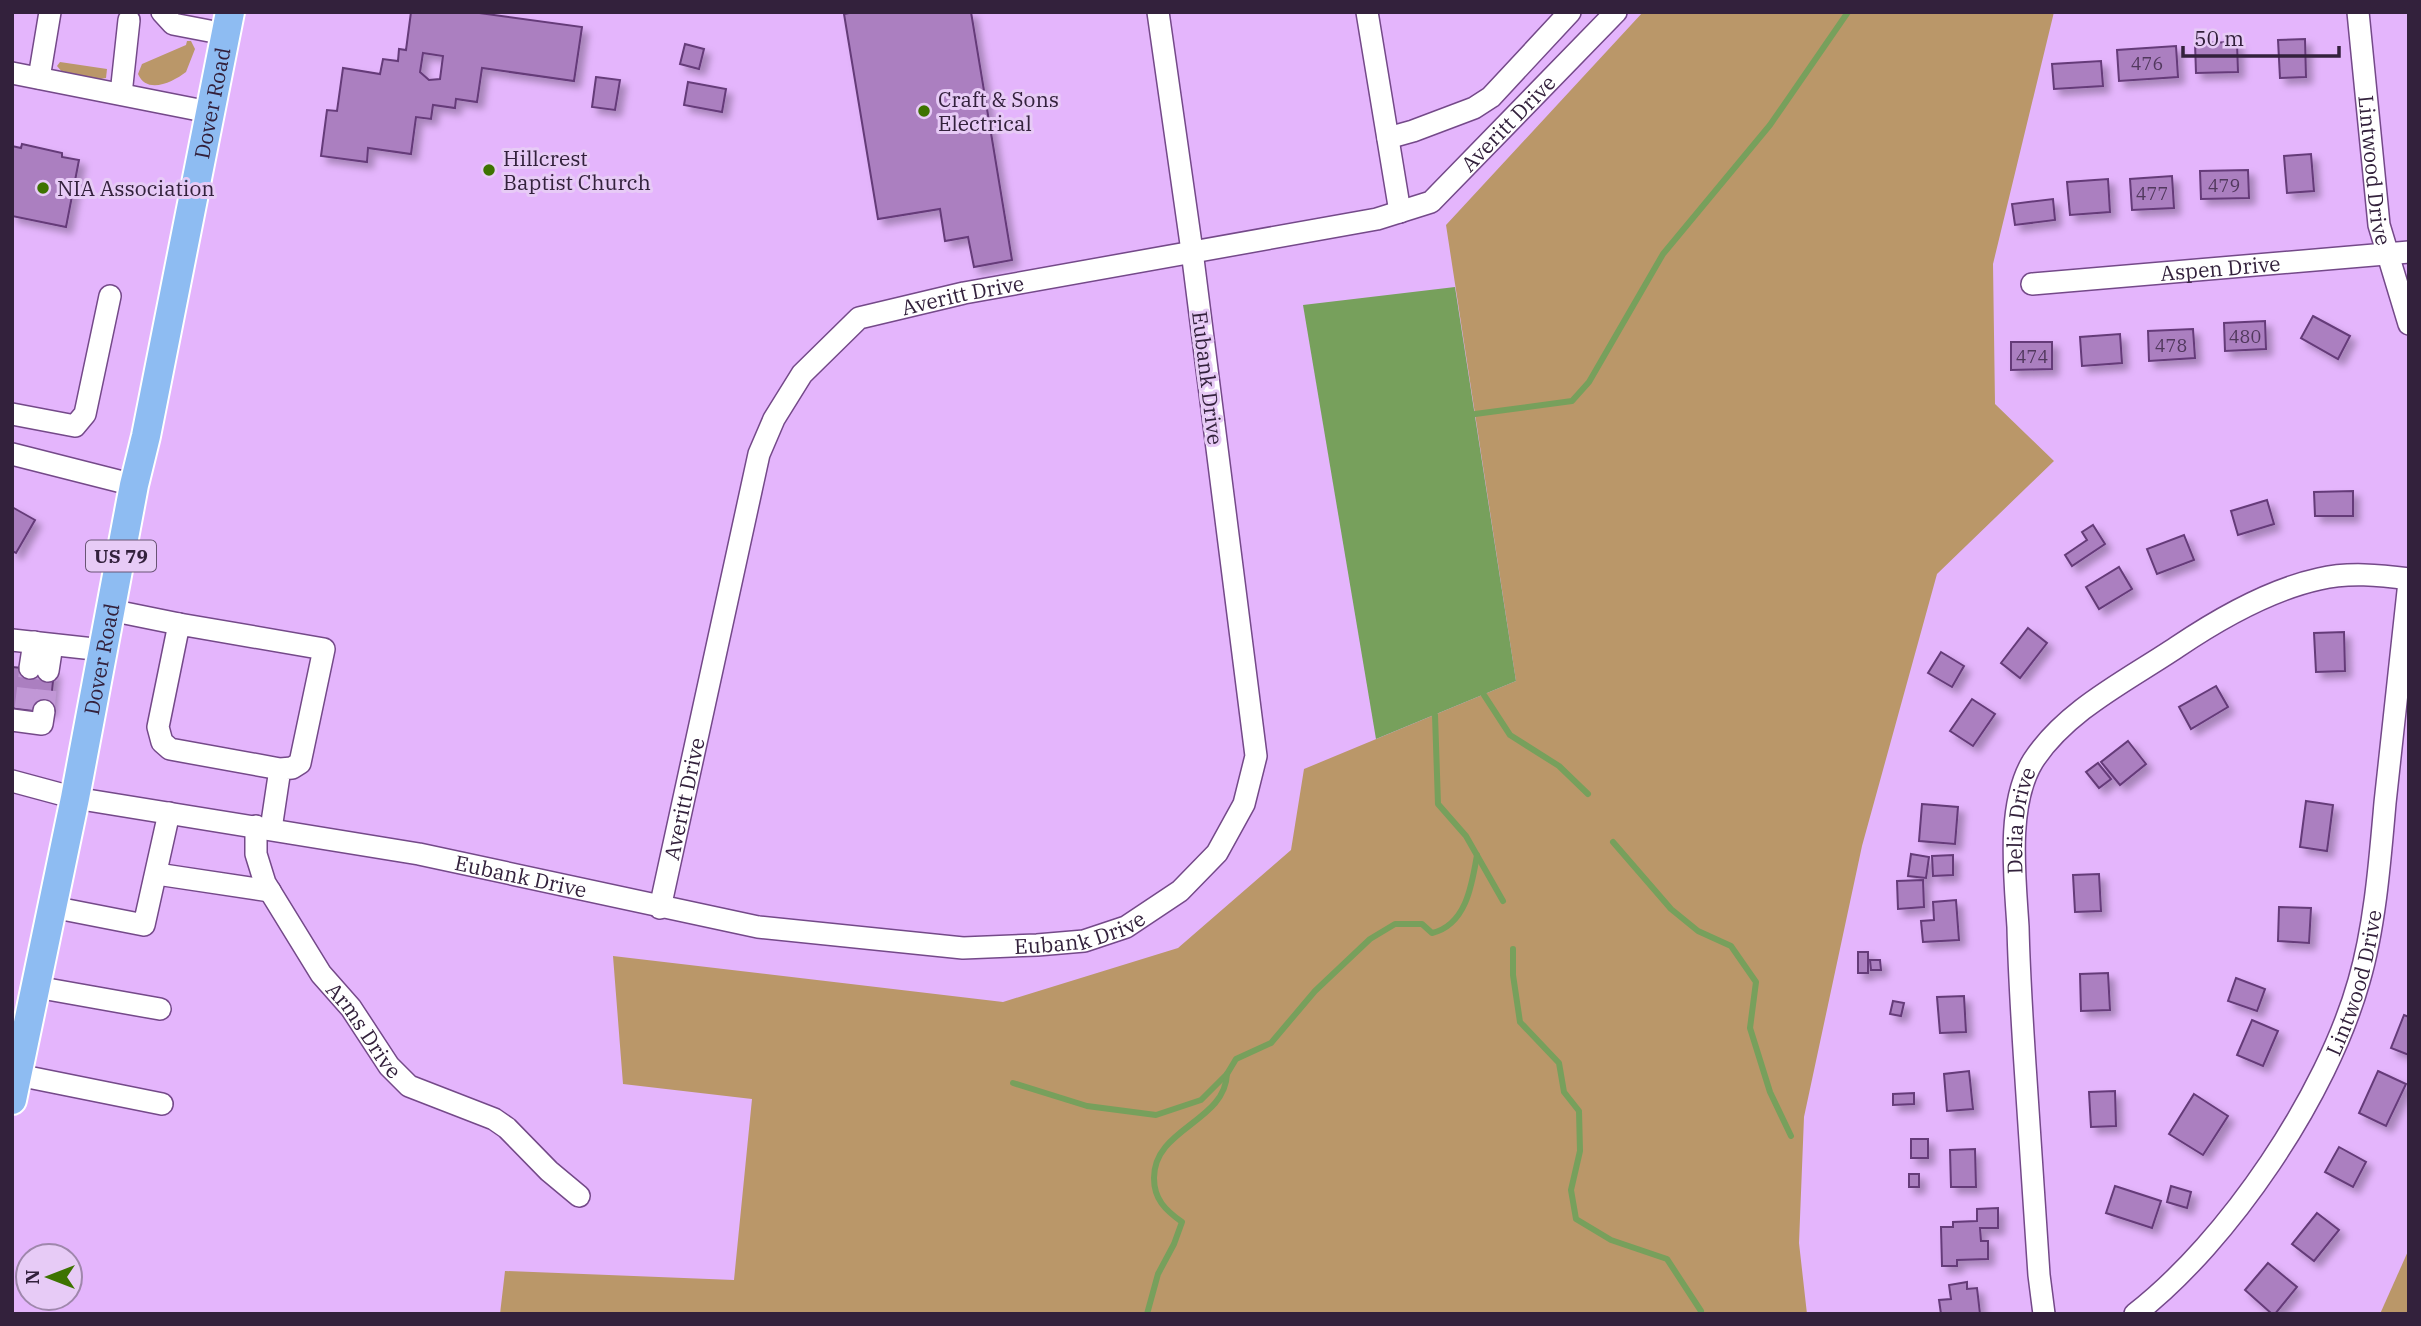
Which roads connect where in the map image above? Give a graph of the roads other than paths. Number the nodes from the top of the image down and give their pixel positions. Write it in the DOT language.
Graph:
graph roads {
  1 [pos="50,12"];
  2 [pos="162,12"];
  3 [pos="1158,12"];
  4 [pos="1367,12"];
  5 [pos="1570,12"];
  6 [pos="1616,12"];
  7 [pos="2358,12"];
  8 [pos="129,20"];
  9 [pos="228,23"];
  10 [pos="12,73"];
  11 [pos="39,78"];
  12 [pos="121,94"];
  13 [pos="209,112"];
  14 [pos="1388,138"];
  15 [pos="1400,212"];
  16 [pos="1192,251"];
  17 [pos="2409,252"];
  18 [pos="2387,254"];
  19 [pos="2032,284"];
  20 [pos="110,296"];
  21 [pos="2409,324"];
  22 [pos="12,414"];
  23 [pos="12,454"];
  24 [pos="134,485"];
  25 [pos="2409,581"];
  26 [pos="110,610"];
  27 [pos="179,624"];
  28 [pos="12,640"];
  29 [pos="43,643"];
  30 [pos="103,650"];
  31 [pos="39,670"];
  32 [pos="280,769"];
  33 [pos="12,781"];
  34 [pos="75,798"];
  35 [pos="169,813"];
  36 [pos="263,828"];
  37 [pos="157,874"];
  38 [pos="270,891"];
  39 [pos="52,907"];
  40 [pos="660,908"];
  41 [pos="36,986"];
  42 [pos="160,1009"];
  43 [pos="15,1087"];
  44 [pos="162,1104"];
  45 [pos="579,1196"];
  46 [pos="2044,1314"];
  47 [pos="2135,1314"];
  1 -- 11 [label="street"];
  2 -- 9 [label="street"];
  3 -- 16 [label="street, Eubank Drive"];
  4 -- 14 [label="street"];
  5 -- 14 [label="street"];
  6 -- 15 [label="street, Averitt Drive"];
  7 -- 18 [label="street, Lintwood Drive"];
  8 -- 12 [label="street"];
  9 -- 13 [label="main road, Dover Road / US 79"];
  10 -- 11 [label="street"];
  11 -- 12 [label="street"];
  12 -- 13 [label="street"];
  13 -- 24 [label="main road, Dover Road / US 79"];
  14 -- 15 [label="street"];
  15 -- 16 [label="street, Averitt Drive"];
  16 -- 40 [label="street, Averitt Drive"];
  16 -- 40 [label="street, Eubank Drive"];
  17 -- 18 [label="street, Aspen Drive"];
  18 -- 19 [label="street, Aspen Drive"];
  18 -- 21 [label="street, Lintwood Drive"];
  20 -- 22 [label="street"];
  23 -- 24 [label="street"];
  24 -- 26 [label="main road, Dover Road / US 79"];
  25 -- 46 [label="street, Delia Drive"];
  25 -- 47 [label="street, Lintwood Drive"];
  26 -- 27 [label="street"];
  26 -- 30 [label="main road, Dover Road / US 79"];
  27 -- 32 [label="street"];
  27 -- 32 [label="street"];
  28 -- 29 [label="street"];
  29 -- 30 [label="street"];
  29 -- 31 [label="street"];
  30 -- 34 [label="main road, Dover Road / US 79"];
  32 -- 36 [label="street, Arms Drive"];
  33 -- 34 [label="street, Eubank Drive"];
  34 -- 35 [label="street, Eubank Drive"];
  34 -- 39 [label="main road, Dover Road / US 79"];
  35 -- 36 [label="street, Eubank Drive"];
  35 -- 37 [label="street"];
  36 -- 38 [label="street, Arms Drive"];
  36 -- 40 [label="street, Eubank Drive"];
  37 -- 38 [label="street"];
  37 -- 39 [label="street"];
  38 -- 45 [label="street, Arms Drive"];
  39 -- 41 [label="main road, Dover Road / US 79"];
  41 -- 42 [label="street"];
  41 -- 43 [label="main road, Dover Road / US 79"];
  43 -- 44 [label="street"];
}
